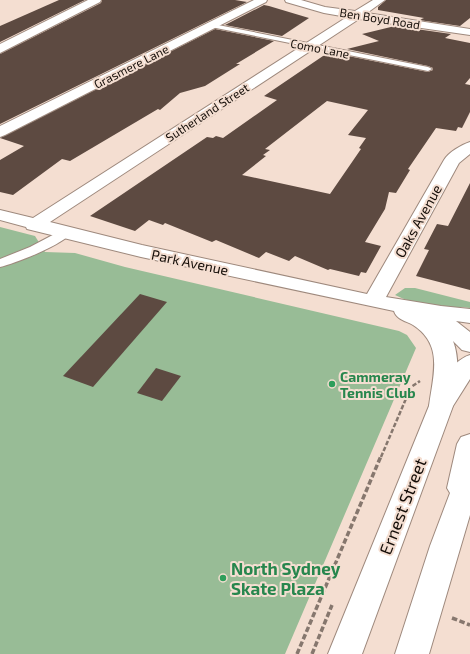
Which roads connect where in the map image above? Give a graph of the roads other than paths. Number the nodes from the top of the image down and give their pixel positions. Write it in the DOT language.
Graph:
graph roads {
  1 [pos="96,0"];
  2 [pos="262,0"];
  3 [pos="290,0"];
  4 [pos="380,0"];
  5 [pos="358,15"];
  6 [pos="211,26"];
  7 [pos="470,32"];
  8 [pos="309,46"];
  9 [pos="0,49"];
  10 [pos="428,69"];
  11 [pos="0,132"];
  12 [pos="470,147"];
  13 [pos="0,216"];
  14 [pos="34,224"];
  15 [pos="66,232"];
  16 [pos="0,263"];
  17 [pos="378,302"];
  18 [pos="406,307"];
  19 [pos="470,316"];
  20 [pos="470,345"];
  21 [pos="470,363"];
  22 [pos="442,406"];
  23 [pos="470,444"];
  24 [pos="470,474"];
  25 [pos="457,511"];
  26 [pos="345,654"];
  27 [pos="412,654"];
  1 -- 9 [label="street"];
  2 -- 6 [label="street, Grasmere Lane"];
  3 -- 5 [label="street, Ben Boyd Road"];
  4 -- 5 [label="street, Sutherland Street"];
  5 -- 7 [label="street, Ben Boyd Road"];
  5 -- 8 [label="street, Sutherland Street"];
  6 -- 8 [label="lane, Como Lane"];
  6 -- 11 [label="street, Grasmere Lane"];
  8 -- 10 [label="lane, Como Lane"];
  8 -- 14 [label="street, Sutherland Street"];
  12 -- 17 [label="street, Oaks Avenue"];
  13 -- 14 [label="street, Park Avenue"];
  14 -- 15 [label="street, Park Avenue"];
  15 -- 16 [label="lane"];
  15 -- 17 [label="street, Park Avenue"];
  17 -- 18 [label="street, Park Avenue"];
  17 -- 22 [label="street, Park Avenue"];
  18 -- 19 [label="street, Park Avenue"];
  18 -- 20 [label="street, Park Avenue"];
  21 -- 22 [label="street, Ernest Street"];
  22 -- 26 [label="street, Ernest Street"];
  23 -- 25 [label="street"];
  24 -- 25 [label="street"];
  25 -- 27 [label="street"];
}
